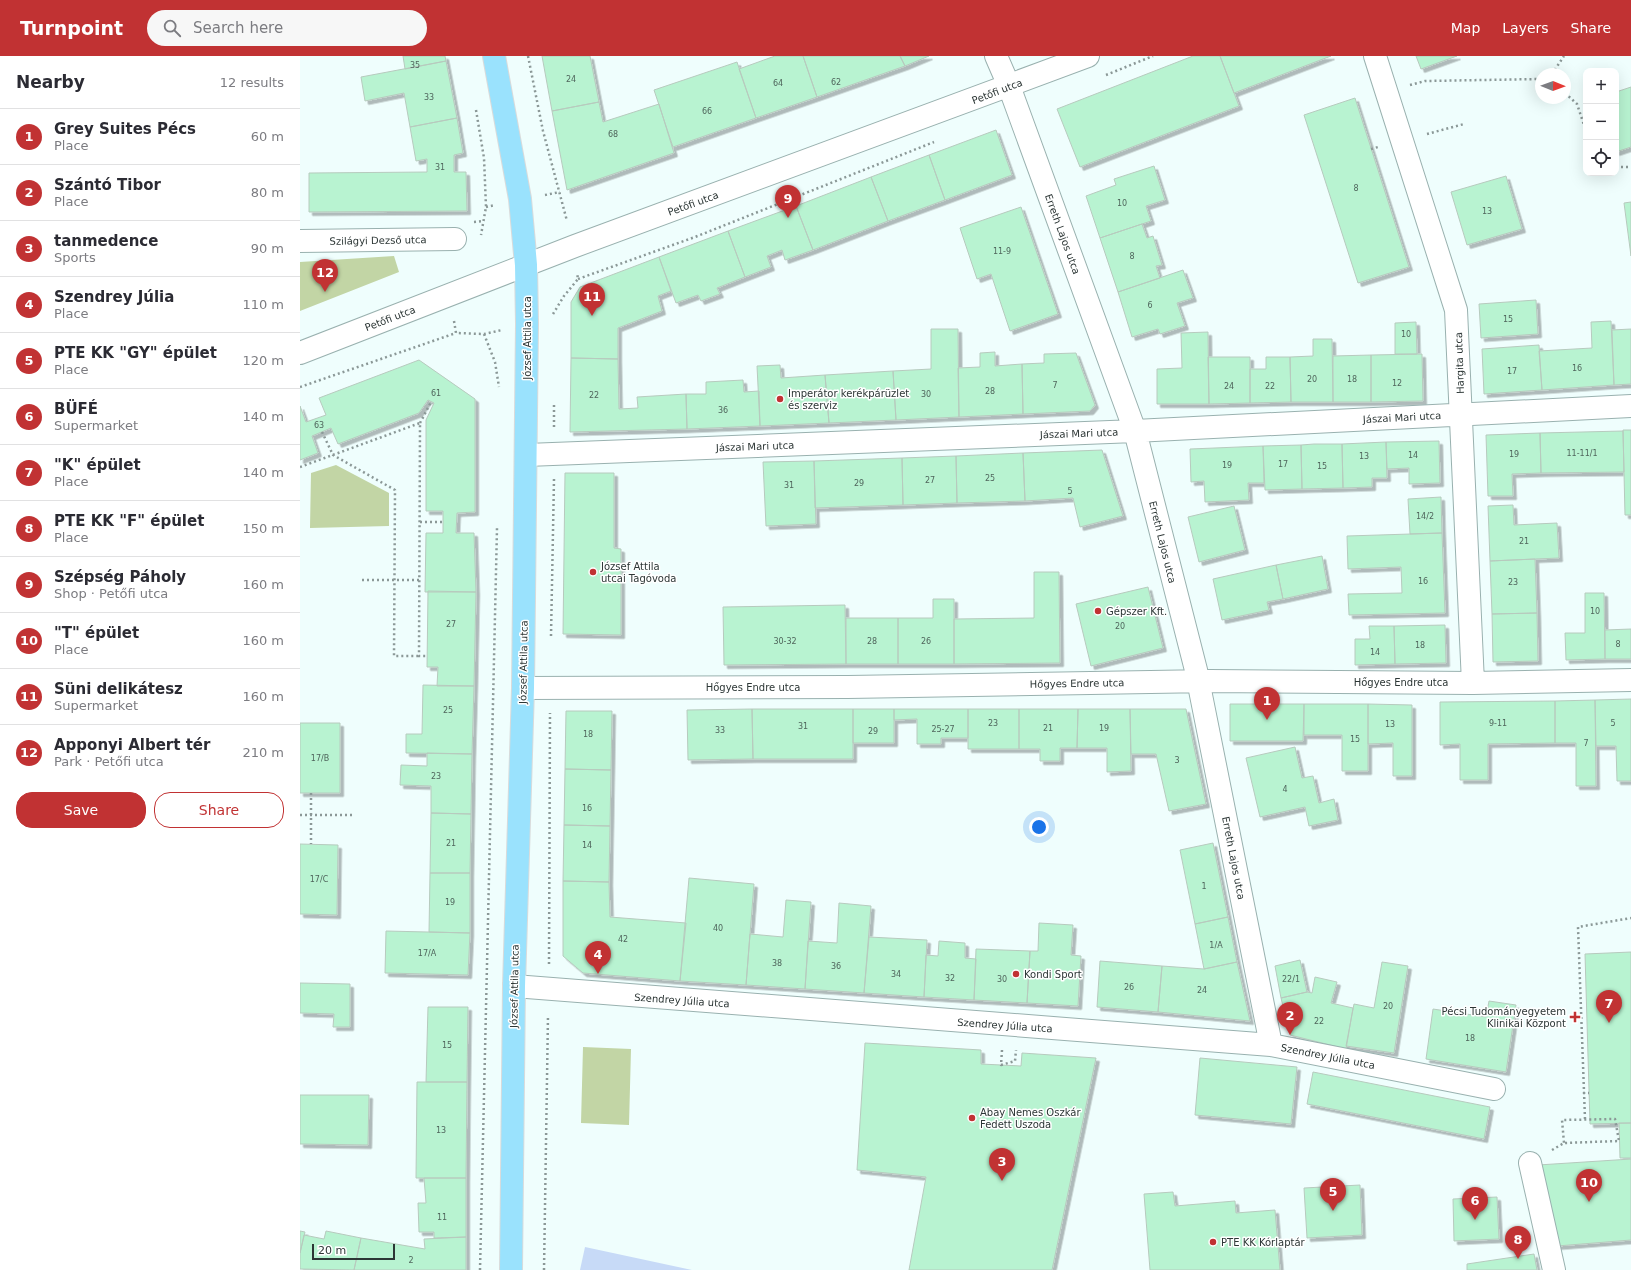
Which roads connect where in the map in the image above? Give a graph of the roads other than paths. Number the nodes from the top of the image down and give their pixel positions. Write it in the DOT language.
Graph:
graph roads {
  1 [pos="494,56"];
  2 [pos="996,56"];
  3 [pos="1088,56"];
  4 [pos="1375,56"];
  5 [pos="1009,86"];
  6 [pos="455,239"];
  7 [pos="300,241"];
  8 [pos="526,265"];
  9 [pos="300,353"];
  10 [pos="1631,406"];
  11 [pos="1461,414"];
  12 [pos="1135,431"];
  13 [pos="527,455"];
  14 [pos="1631,680"];
  15 [pos="1198,681"];
  16 [pos="1474,683"];
  17 [pos="523,688"];
  18 [pos="514,986"];
  19 [pos="1271,1045"];
  20 [pos="1494,1089"];
  21 [pos="1530,1163"];
  22 [pos="511,1270"];
  23 [pos="1554,1270"];
  1 -- 8 [label="main road, József Attila utca"];
  2 -- 5 [label="street, Erreth Lajos utca"];
  3 -- 5 [label="street, Petőfi utca"];
  4 -- 11 [label="street, Hargita utca"];
  5 -- 8 [label="street, Petőfi utca"];
  5 -- 12 [label="street, Erreth Lajos utca"];
  6 -- 7 [label="street, Szilágyi Dezső utca"];
  8 -- 9 [label="street, Petőfi utca"];
  8 -- 13 [label="main road, József Attila utca"];
  10 -- 11 [label="street, Jászai Mari utca"];
  11 -- 12 [label="street, Jászai Mari utca"];
  11 -- 16 [label="street, Hargita utca"];
  12 -- 13 [label="street, Jászai Mari utca"];
  12 -- 15 [label="street, Erreth Lajos utca"];
  13 -- 17 [label="main road, József Attila utca"];
  14 -- 16 [label="street, Hőgyes Endre utca"];
  15 -- 16 [label="street, Hőgyes Endre utca"];
  15 -- 17 [label="street, Hőgyes Endre utca"];
  15 -- 19 [label="street, Erreth Lajos utca"];
  17 -- 18 [label="main road, József Attila utca"];
  18 -- 19 [label="street, Szendrey Júlia utca"];
  18 -- 22 [label="main road, József Attila utca"];
  19 -- 20 [label="street, Szendrey Júlia utca"];
  21 -- 23 [label="street"];
}
